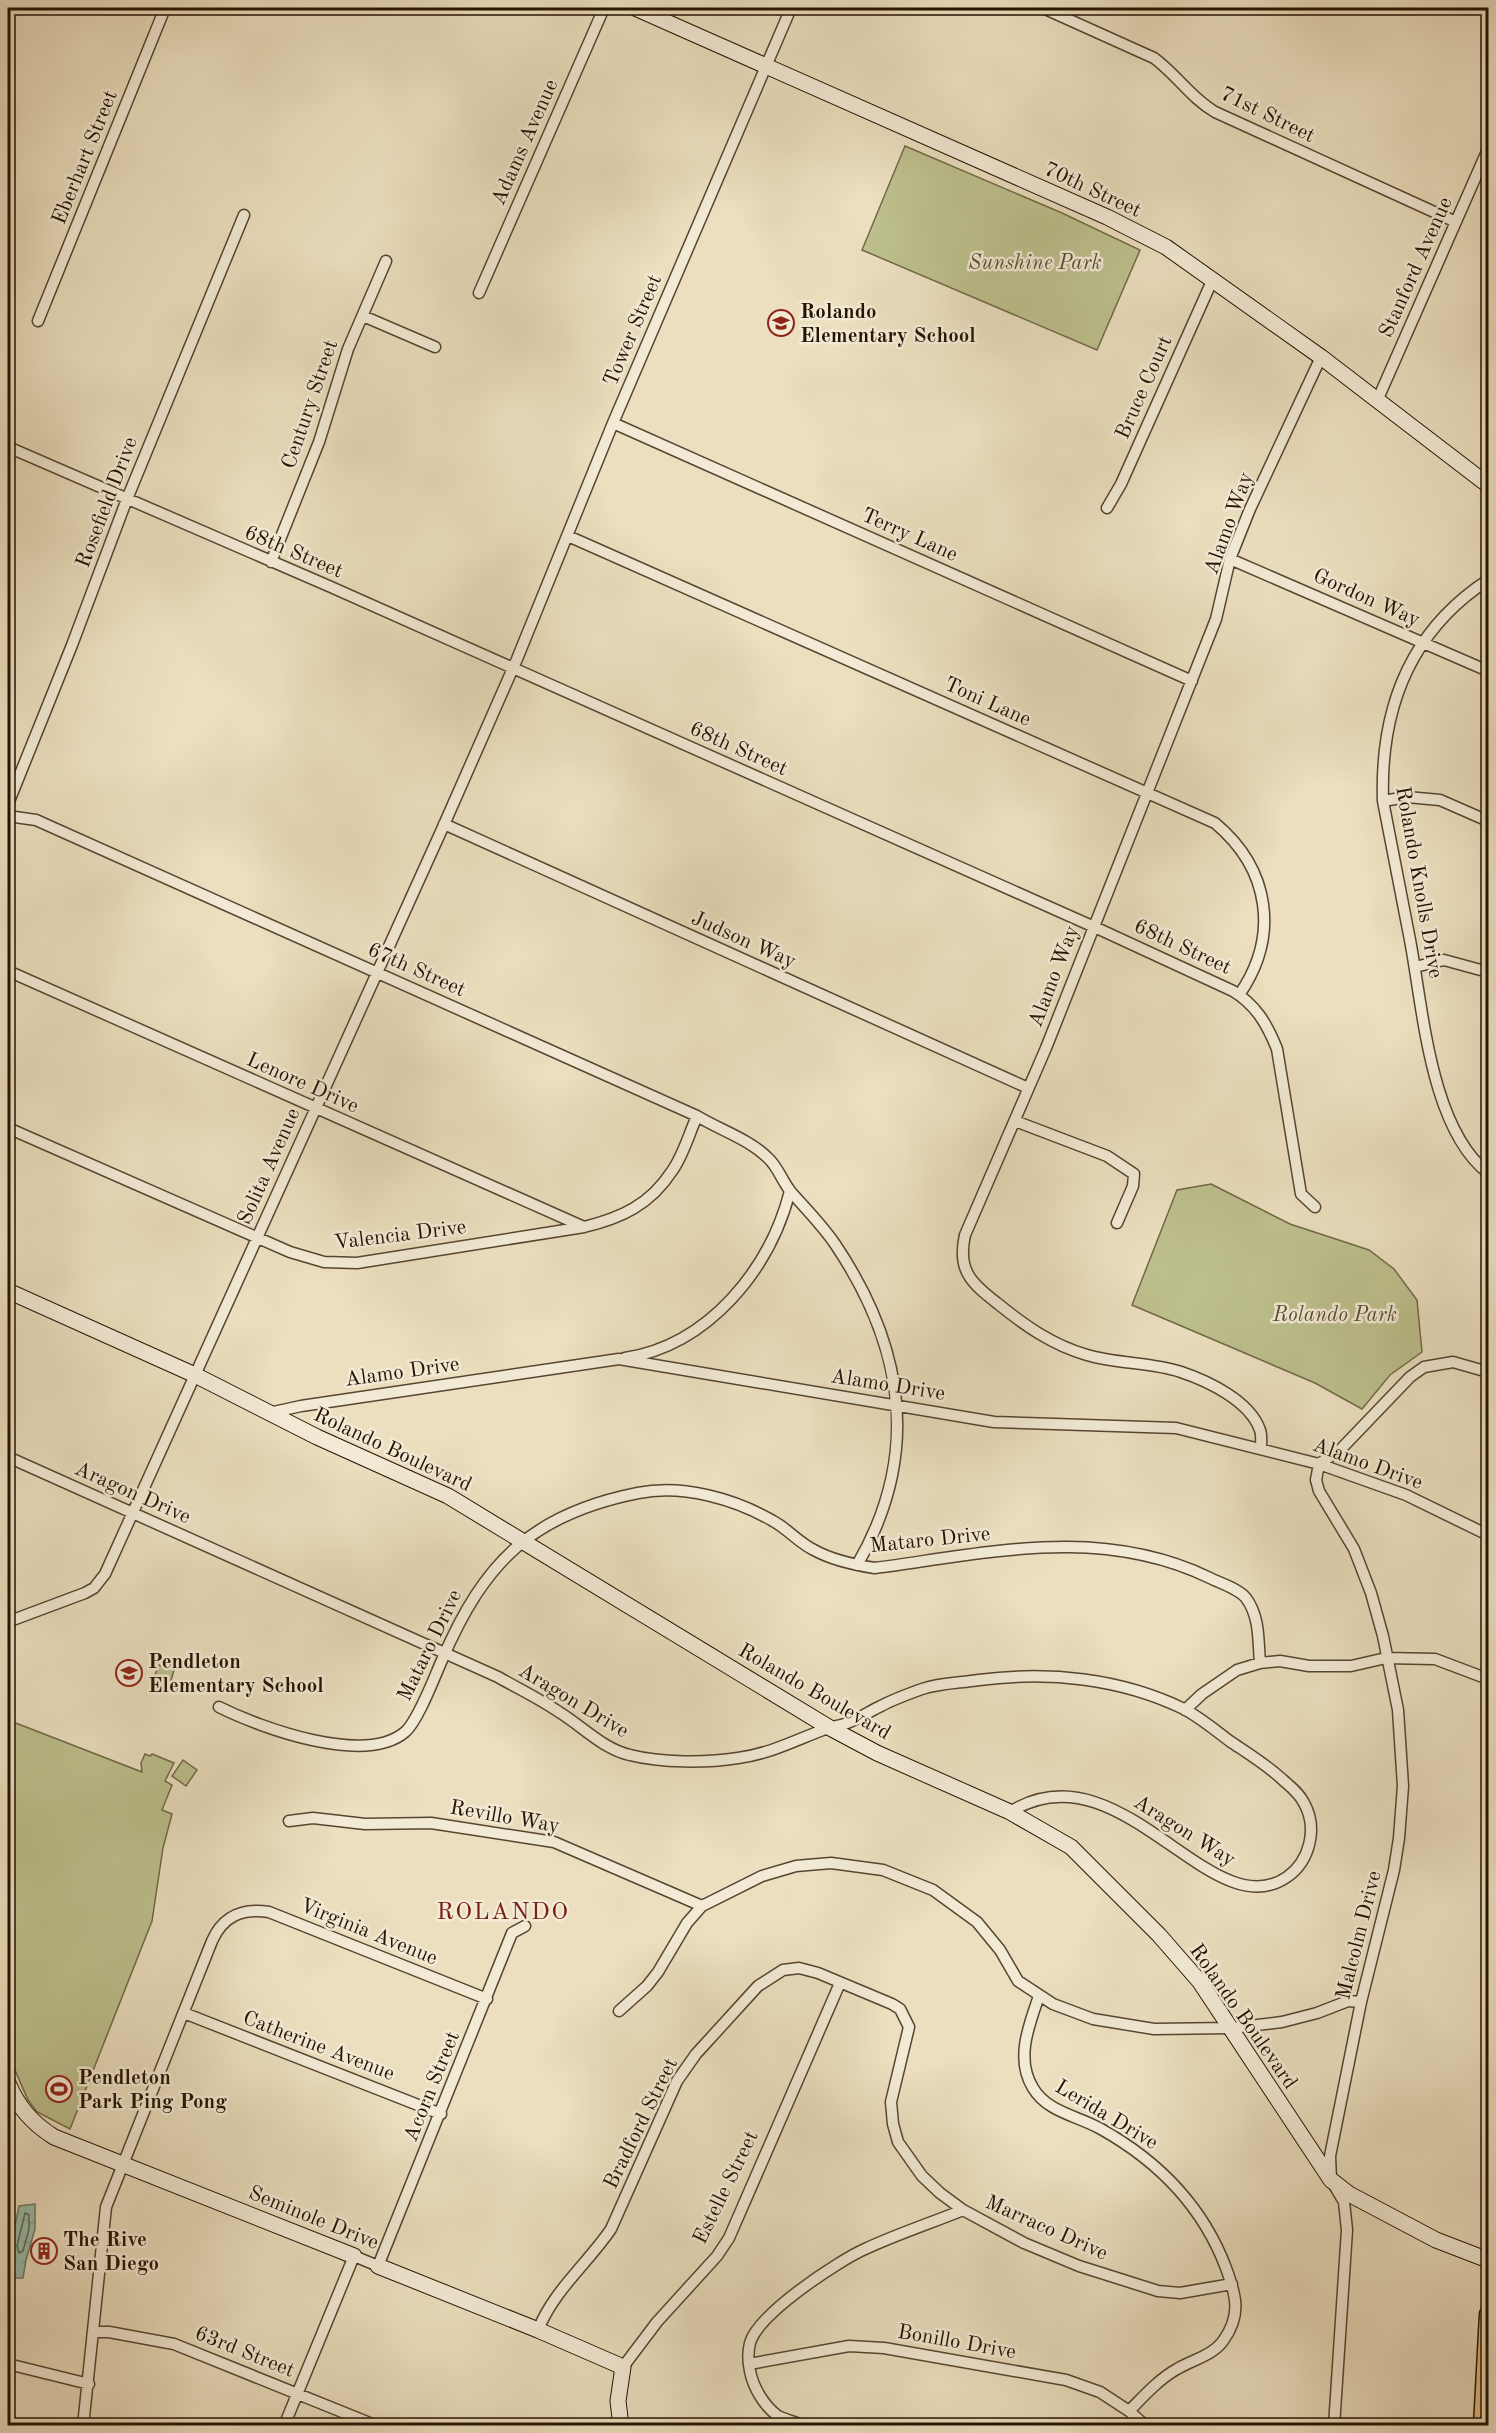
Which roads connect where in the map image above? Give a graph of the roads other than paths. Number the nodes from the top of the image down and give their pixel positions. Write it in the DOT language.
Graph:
graph roads {
  1 [pos="165,8"];
  2 [pos="604,8"];
  3 [pos="635,8"];
  4 [pos="791,8"];
  5 [pos="1043,8"];
  6 [pos="766,65"];
  7 [pos="1488,152"];
  8 [pos="244,215"];
  9 [pos="1456,222"];
  10 [pos="386,261"];
  11 [pos="1212,281"];
  12 [pos="479,293"];
  13 [pos="363,316"];
  14 [pos="38,321"];
  15 [pos="435,347"];
  16 [pos="1321,357"];
  17 [pos="1377,401"];
  18 [pos="613,423"];
  19 [pos="8,447"];
  20 [pos="1488,485"];
  21 [pos="127,499"];
  22 [pos="1107,508"];
  23 [pos="568,536"];
  24 [pos="1230,559"];
  25 [pos="271,562"];
  26 [pos="1488,580"];
  27 [pos="1421,643"];
  28 [pos="512,670"];
  29 [pos="1488,671"];
  30 [pos="1192,681"];
  31 [pos="1147,793"];
  32 [pos="1383,801"];
  33 [pos="8,804"];
  34 [pos="8,816"];
  35 [pos="1488,821"];
  36 [pos="444,824"];
  37 [pos="1094,926"];
  38 [pos="1415,967"];
  39 [pos="8,971"];
  40 [pos="376,972"];
  41 [pos="1488,972"];
  42 [pos="1239,995"];
  43 [pos="1028,1088"];
  44 [pos="315,1108"];
  45 [pos="697,1116"];
  46 [pos="1014,1121"];
  47 [pos="8,1128"];
  48 [pos="1488,1173"];
  49 [pos="790,1191"];
  50 [pos="1315,1207"];
  51 [pos="1117,1222"];
  52 [pos="584,1227"];
  53 [pos="256,1239"];
  54 [pos="8,1291"];
  55 [pos="619,1359"];
  56 [pos="1488,1372"];
  57 [pos="195,1375"];
  58 [pos="897,1406"];
  59 [pos="268,1414"];
  60 [pos="1261,1448"];
  61 [pos="8,1457"];
  62 [pos="1319,1464"];
  63 [pos="133,1513"];
  64 [pos="1488,1534"];
  65 [pos="521,1541"];
  66 [pos="857,1565"];
  67 [pos="8,1622"];
  68 [pos="444,1654"];
  69 [pos="1386,1658"];
  70 [pos="1260,1663"];
  71 [pos="1488,1679"];
  72 [pos="219,1707"];
  73 [pos="1185,1710"];
  74 [pos="830,1728"];
  75 [pos="1010,1812"];
  76 [pos="289,1821"];
  77 [pos="702,1906"];
  78 [pos="525,1926"];
  79 [pos="840,1983"];
  80 [pos="1039,1996"];
  81 [pos="487,1999"];
  82 [pos="1361,2002"];
  83 [pos="619,2011"];
  84 [pos="184,2013"];
  85 [pos="1232,2028"];
  86 [pos="8,2084"];
  87 [pos="441,2114"];
  88 [pos="125,2164"];
  89 [pos="1331,2180"];
  90 [pos="963,2210"];
  91 [pos="354,2256"];
  92 [pos="1488,2260"];
  93 [pos="378,2266"];
  94 [pos="1232,2284"];
  95 [pos="1488,2314"];
  96 [pos="538,2330"];
  97 [pos="94,2332"];
  98 [pos="8,2364"];
  99 [pos="748,2364"];
  100 [pos="623,2367"];
  101 [pos="89,2384"];
  102 [pos="297,2393"];
  103 [pos="1129,2411"];
  104 [pos="83,2426"];
  105 [pos="284,2426"];
  106 [pos="377,2426"];
  107 [pos="621,2426"];
  108 [pos="804,2426"];
  109 [pos="1146,2426"];
  110 [pos="1335,2426"];
  111 [pos="1482,2426"];
  1 -- 14 [label="street, Eberhart Street"];
  2 -- 12 [label="street, Adams Avenue"];
  3 -- 6 [label="street, 70th Street"];
  4 -- 6 [label="street, Tower Street"];
  5 -- 9 [label="street, 71st Street"];
  6 -- 11 [label="street, 70th Street"];
  6 -- 18 [label="street, Tower Street"];
  7 -- 9 [label="street, Stanford Avenue"];
  8 -- 21 [label="street, Rosefield Drive"];
  9 -- 17 [label="street, Stanford Avenue"];
  10 -- 13 [label="street, Century Street"];
  11 -- 16 [label="street, 70th Street"];
  11 -- 22 [label="street, Bruce Court"];
  13 -- 15 [label="street"];
  13 -- 25 [label="street, Century Street"];
  16 -- 17 [label="street, 70th Street"];
  16 -- 24 [label="street, Alamo Way"];
  17 -- 20 [label="street, 70th Street"];
  18 -- 23 [label="street, Tower Street"];
  18 -- 30 [label="street, Terry Lane"];
  19 -- 21 [label="street, 68th Street"];
  21 -- 25 [label="street, 68th Street"];
  21 -- 33 [label="street, Rosefield Drive"];
  23 -- 28 [label="street, Tower Street"];
  23 -- 31 [label="street, Toni Lane"];
  24 -- 27 [label="street, Gordon Way"];
  24 -- 30 [label="street, Alamo Way"];
  25 -- 28 [label="street, 68th Street"];
  26 -- 27 [label="street, Rolando Knolls Drive"];
  27 -- 29 [label="street, Gordon Way"];
  27 -- 32 [label="street, Rolando Knolls Drive"];
  28 -- 36 [label="street, Solita Avenue"];
  28 -- 37 [label="street, 68th Street"];
  30 -- 31 [label="street, Alamo Way"];
  31 -- 37 [label="street, Alamo Way"];
  31 -- 42 [label="street, Toni Lane"];
  32 -- 35 [label="street"];
  32 -- 38 [label="street, Rolando Knolls Drive"];
  34 -- 40 [label="street, 67th Street"];
  36 -- 40 [label="street, Solita Avenue"];
  36 -- 43 [label="street, Judson Way"];
  37 -- 42 [label="street, 68th Street"];
  37 -- 43 [label="street, Alamo Way"];
  38 -- 41 [label="street"];
  38 -- 48 [label="street, Rolando Knolls Drive"];
  39 -- 44 [label="street, Lenore Drive"];
  40 -- 44 [label="street, Solita Avenue"];
  40 -- 45 [label="street, 67th Street"];
  42 -- 50 [label="street, 68th Street"];
  43 -- 46 [label="street, Alamo Way"];
  44 -- 52 [label="street, Lenore Drive"];
  44 -- 53 [label="street, Solita Avenue"];
  45 -- 49 [label="street, 67th Street"];
  45 -- 52 [label="street, Valencia Drive"];
  46 -- 51 [label="street"];
  46 -- 60 [label="street, Alamo Way"];
  47 -- 53 [label="street, Valencia Drive"];
  49 -- 55 [label="street"];
  49 -- 58 [label="street, 67th Street"];
  52 -- 53 [label="street, Valencia Drive"];
  53 -- 57 [label="street, Solita Avenue"];
  54 -- 57 [label="street, Rolando Boulevard"];
  55 -- 58 [label="street, Alamo Drive"];
  55 -- 59 [label="street, Alamo Drive"];
  56 -- 62 [label="street"];
  57 -- 59 [label="street, Rolando Boulevard"];
  57 -- 63 [label="street, Solita Avenue"];
  58 -- 60 [label="street, Alamo Drive"];
  58 -- 66 [label="street, 67th Street"];
  59 -- 65 [label="street, Rolando Boulevard"];
  60 -- 62 [label="street, Alamo Drive"];
  61 -- 63 [label="street, Aragon Drive"];
  62 -- 64 [label="street, Alamo Drive"];
  62 -- 69 [label="street, Malcolm Drive"];
  63 -- 67 [label="street, Solita Avenue"];
  63 -- 68 [label="street, Aragon Drive"];
  65 -- 66 [label="street, Mataro Drive"];
  65 -- 68 [label="street, Mataro Drive"];
  65 -- 74 [label="street, Rolando Boulevard"];
  66 -- 70 [label="street, Mataro Drive"];
  68 -- 72 [label="street, Mataro Drive"];
  68 -- 74 [label="street, Aragon Drive"];
  69 -- 70 [label="street"];
  69 -- 71 [label="street"];
  69 -- 82 [label="street, Malcolm Drive"];
  70 -- 73 [label="street"];
  73 -- 74 [label="street, Aragon Drive"];
  73 -- 75 [label="street, Aragon Way"];
  74 -- 75 [label="street, Rolando Boulevard"];
  75 -- 85 [label="street, Rolando Boulevard"];
  76 -- 77 [label="street, Revillo Way"];
  77 -- 80 [label="street"];
  77 -- 83 [label="street"];
  78 -- 81 [label="street, Acorn Street"];
  79 -- 90 [label="street, Marraco Drive"];
  79 -- 96 [label="street, Bradford Street"];
  79 -- 100 [label="street, Estelle Street"];
  80 -- 85 [label="street"];
  80 -- 94 [label="street, Lerida Drive"];
  81 -- 84 [label="street, Virginia Avenue"];
  81 -- 87 [label="street, Acorn Street"];
  82 -- 85 [label="street"];
  82 -- 89 [label="street, Malcolm Drive"];
  84 -- 87 [label="street, Catherine Avenue"];
  84 -- 88 [label="street"];
  85 -- 89 [label="street, Rolando Boulevard"];
  86 -- 88 [label="street, Seminole Drive"];
  87 -- 93 [label="street, Acorn Street"];
  88 -- 91 [label="street, Seminole Drive"];
  88 -- 97 [label="street"];
  89 -- 92 [label="street, Rolando Boulevard"];
  89 -- 110 [label="street, Malcolm Drive"];
  90 -- 94 [label="street, Marraco Drive"];
  90 -- 99 [label="street"];
  91 -- 93 [label="street, Seminole Drive"];
  91 -- 102 [label="street"];
  93 -- 96 [label="street, Seminole Drive"];
  94 -- 103 [label="street, Lerida Drive"];
  95 -- 111 [label="main road"];
  96 -- 100 [label="street, Seminole Drive"];
  97 -- 101 [label="street"];
  97 -- 102 [label="street, 63rd Street"];
  98 -- 101 [label="street"];
  99 -- 103 [label="street, Bonillo Drive"];
  99 -- 108 [label="street"];
  100 -- 107 [label="street, Estelle Street"];
  101 -- 104 [label="street"];
  102 -- 105 [label="street"];
  102 -- 106 [label="street, 63rd Street"];
  103 -- 109 [label="street, Bonillo Drive"];
}
